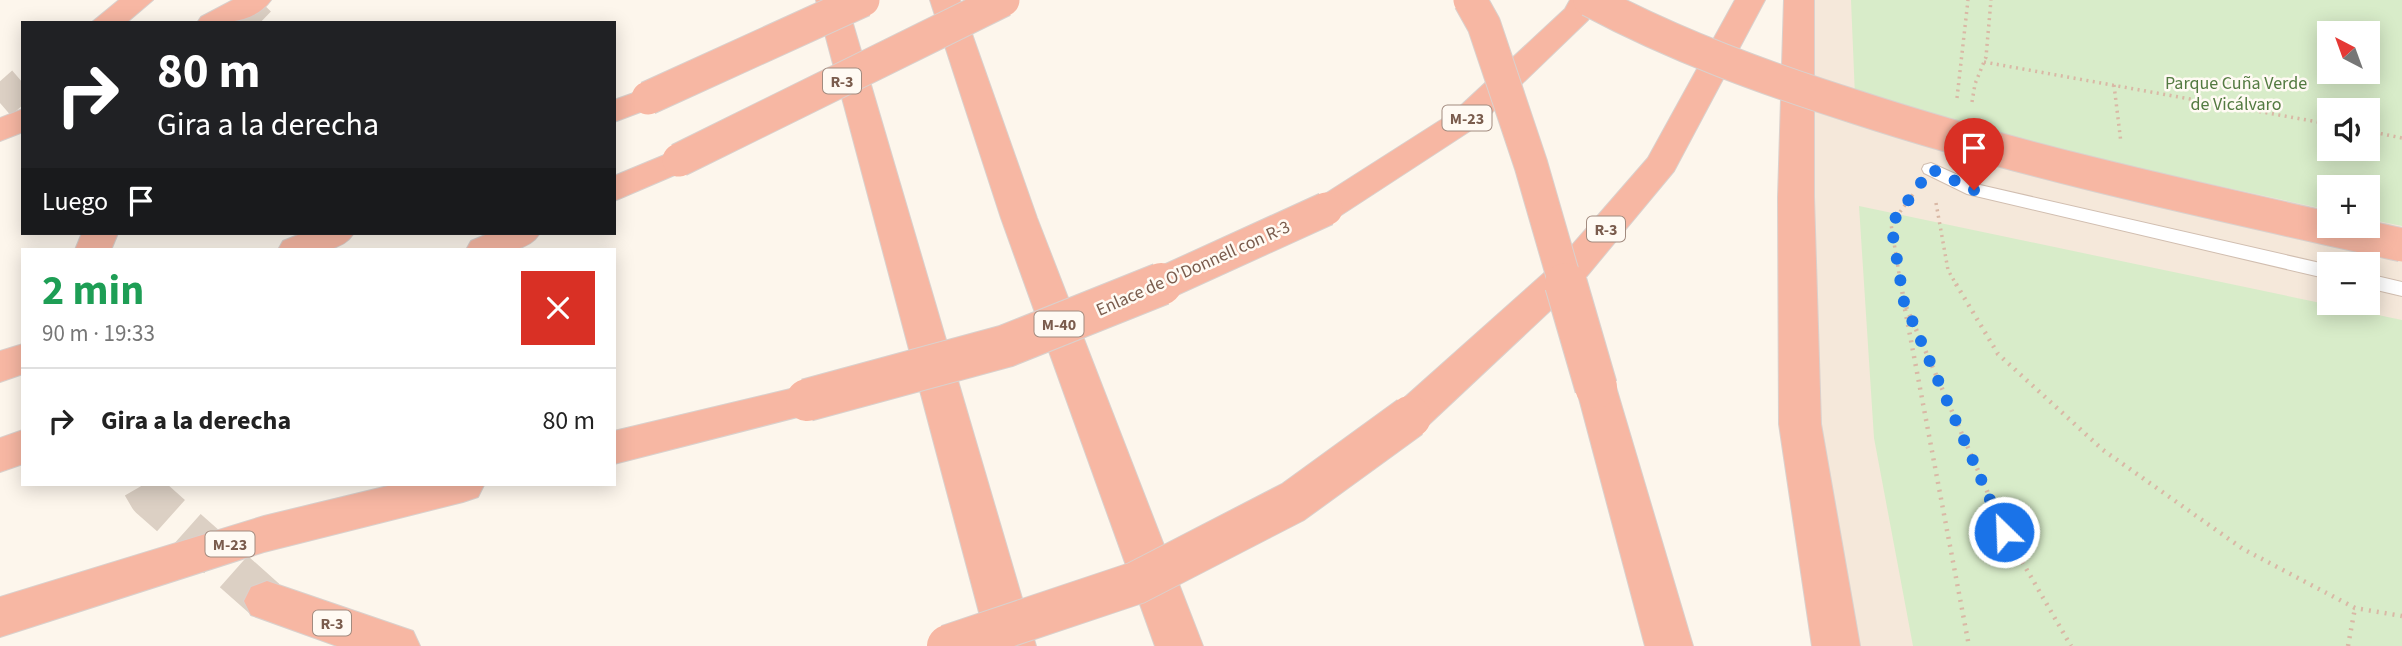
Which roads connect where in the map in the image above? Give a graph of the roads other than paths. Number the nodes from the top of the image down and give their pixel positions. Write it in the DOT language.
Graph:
graph roads {
  1 [pos="138,0"];
  2 [pos="256,0"];
  3 [pos="831,0"];
  4 [pos="863,0"];
  5 [pos="944,0"];
  6 [pos="1003,0"];
  7 [pos="1470,0"];
  8 [pos="1588,0"];
  9 [pos="1750,0"];
  10 [pos="1799,0"];
  11 [pos="109,21"];
  12 [pos="216,21"];
  13 [pos="616,111"];
  14 [pos="21,120"];
  15 [pos="0,131"];
  16 [pos="1931,169"];
  17 [pos="616,189"];
  18 [pos="331,235"];
  19 [pos="518,235"];
  20 [pos="2402,245"];
  21 [pos="301,248"];
  22 [pos="488,248"];
  23 [pos="2317,269"];
  24 [pos="2380,284"];
  25 [pos="2402,289"];
  26 [pos="21,359"];
  27 [pos="0,367"];
  28 [pos="21,447"];
  29 [pos="616,448"];
  30 [pos="0,455"];
  31 [pos="459,486"];
  32 [pos="267,601"];
  33 [pos="0,617"];
  34 [pos="396,646"];
  35 [pos="948,646"];
  36 [pos="1012,646"];
  37 [pos="1179,646"];
  38 [pos="1669,646"];
  39 [pos="1836,646"];
  1 -- 11 [label="highway"];
  2 -- 12 [label="highway"];
  3 -- 36 [label="highway"];
  4 -- 13 [label="highway, bridge"];
  5 -- 37 [label="highway, M-40"];
  6 -- 17 [label="highway, R-3, bridge"];
  7 -- 38 [label="highway, bridge"];
  8 -- 20 [label="highway, bridge"];
  8 -- 29 [label="highway, Enlace de O'Donnell con R-3 / M-23, bridge"];
  9 -- 35 [label="highway, R-3, bridge"];
  10 -- 39 [label="highway"];
  14 -- 15 [label="highway"];
  16 -- 23 [label="lane"];
  18 -- 21 [label="highway"];
  19 -- 22 [label="highway"];
  24 -- 25 [label="lane"];
  26 -- 27 [label="highway"];
  28 -- 30 [label="highway"];
  31 -- 33 [label="highway, M-23"];
  32 -- 34 [label="highway, R-3"];
}
